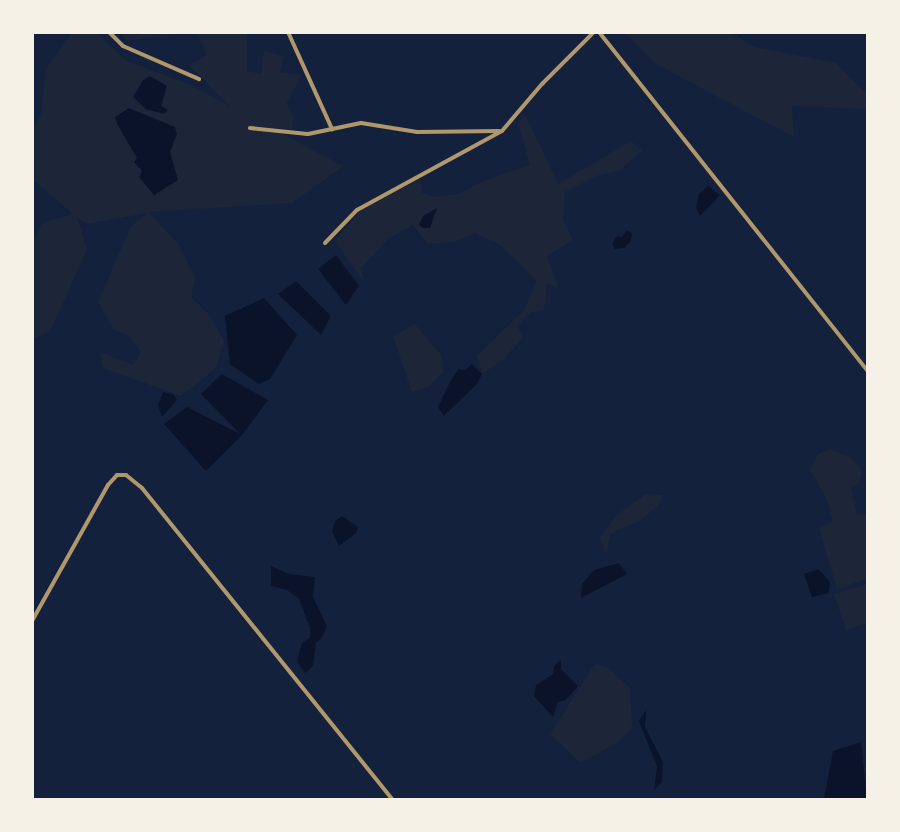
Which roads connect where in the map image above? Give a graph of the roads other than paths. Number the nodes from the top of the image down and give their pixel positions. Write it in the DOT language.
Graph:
graph roads {
  1 [pos="109,32"];
  2 [pos="288,32"];
  3 [pos="594,32"];
  4 [pos="599,32"];
  5 [pos="199,79"];
  6 [pos="250,128"];
  7 [pos="332,129"];
  8 [pos="502,131"];
  9 [pos="325,243"];
  10 [pos="868,372"];
  11 [pos="32,621"];
  12 [pos="393,800"];
  1 -- 5 [label="street"];
  2 -- 7 [label="street"];
  3 -- 8 [label="street"];
  4 -- 10 [label="street"];
  6 -- 7 [label="street"];
  7 -- 8 [label="street"];
  8 -- 9 [label="street"];
  11 -- 12 [label="street"];
}
